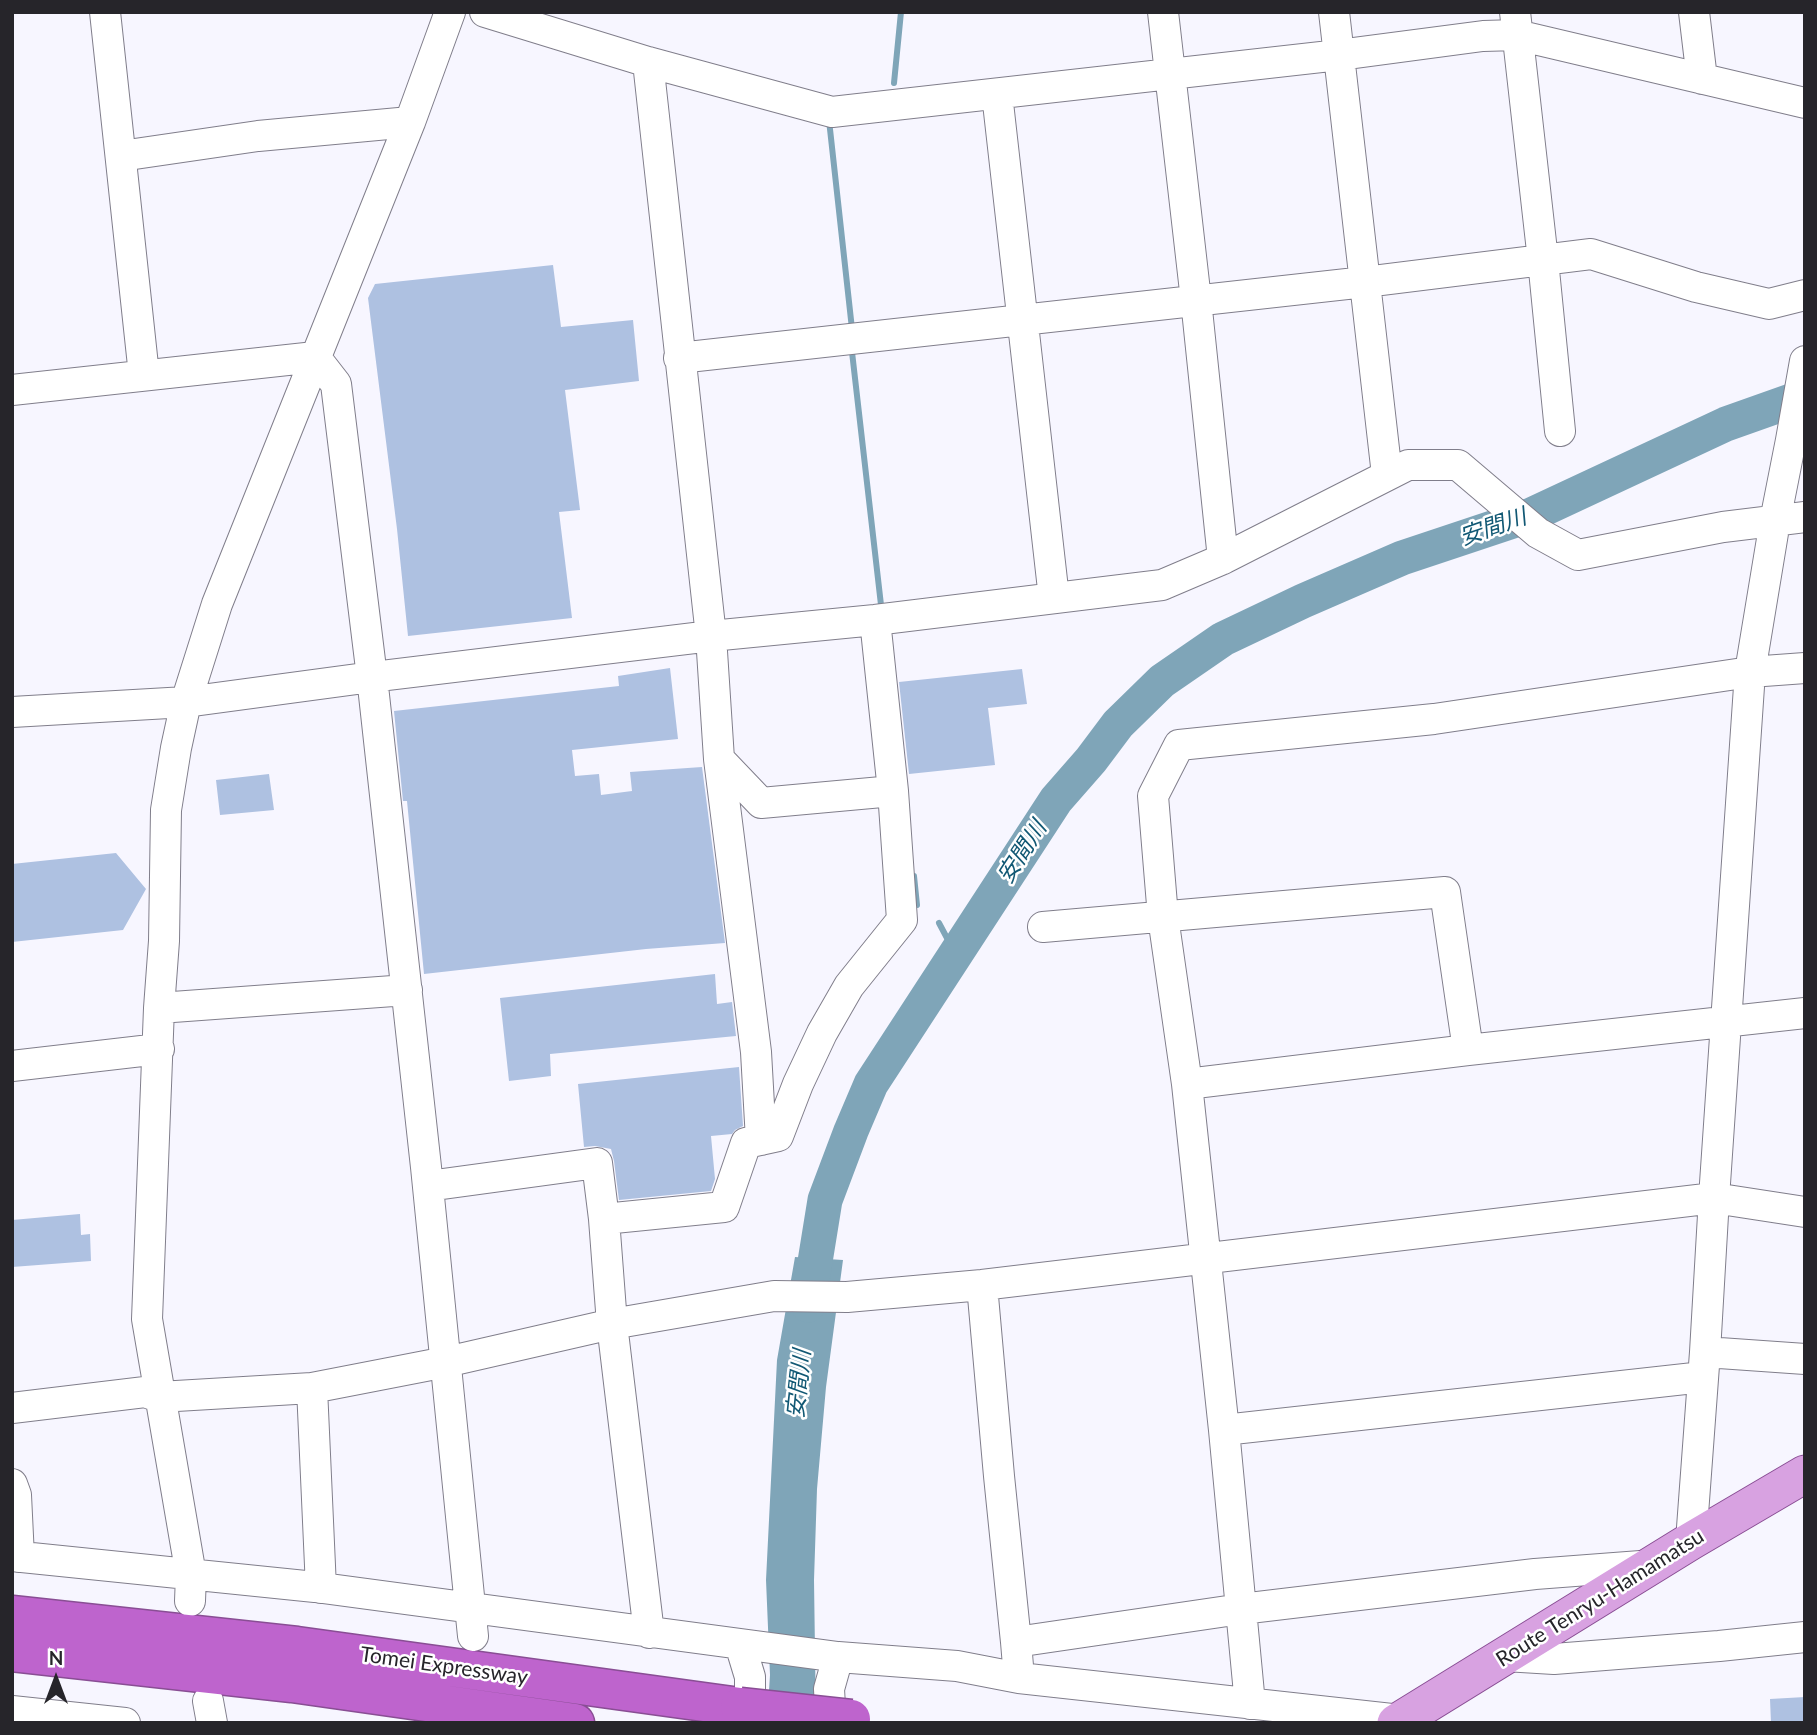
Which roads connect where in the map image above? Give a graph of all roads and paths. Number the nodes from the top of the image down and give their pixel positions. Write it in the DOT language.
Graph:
graph roads {
  1 [pos="105,12"];
  2 [pos="450,12"];
  3 [pos="485,12"];
  4 [pos="1163,12"];
  5 [pos="1334,12"];
  6 [pos="1694,12"];
  7 [pos="1516,23"];
  8 [pos="1339,55"];
  9 [pos="648,62"];
  10 [pos="1170,73"];
  11 [pos="1702,79"];
  12 [pos="998,94"];
  13 [pos="1805,103"];
  14 [pos="410,122"];
  15 [pos="121,156"];
  16 [pos="1543,260"];
  17 [pos="1365,282"];
  18 [pos="1805,295"];
  19 [pos="1196,300"];
  20 [pos="1023,320"];
  21 [pos="315,357"];
  22 [pos="679,358"];
  23 [pos="1805,361"];
  24 [pos="144,375"];
  25 [pos="12,390"];
  26 [pos="1560,431"];
  27 [pos="1387,475"];
  28 [pos="1805,517"];
  29 [pos="1775,521"];
  30 [pos="1223,559"];
  31 [pos="1054,598"];
  32 [pos="875,620"];
  33 [pos="711,636"];
  34 [pos="1805,668"];
  35 [pos="1750,672"];
  36 [pos="372,677"];
  37 [pos="186,702"];
  38 [pos="12,712"];
  39 [pos="719,759"];
  40 [pos="893,790"];
  41 [pos="1163,918"];
  42 [pos="1043,927"];
  43 [pos="407,990"];
  44 [pos="159,1008"];
  45 [pos="1805,1013"];
  46 [pos="1726,1021"];
  47 [pos="159,1049"];
  48 [pos="1468,1050"];
  49 [pos="12,1066"];
  50 [pos="1187,1084"];
  51 [pos="761,1140"];
  52 [pos="428,1186"];
  53 [pos="1714,1198"];
  54 [pos="1805,1212"];
  55 [pos="604,1219"];
  56 [pos="1205,1259"];
  57 [pos="982,1285"];
  58 [pos="611,1324"];
  59 [pos="1805,1359"];
  60 [pos="446,1362"];
  61 [pos="1704,1364"];
  62 [pos="312,1388"];
  63 [pos="159,1397"];
  64 [pos="12,1408"];
  65 [pos="1224,1430"];
  66 [pos="1805,1474"];
  67 [pos="12,1484"];
  68 [pos="1691,1541"];
  69 [pos="15,1556"];
  70 [pos="1654,1565"];
  71 [pos="190,1588"];
  72 [pos="321,1588"];
  73 [pos="1241,1609"];
  74 [pos="12,1615"];
  75 [pos="472,1622"];
  76 [pos="649,1633"];
  77 [pos="1805,1637"];
  78 [pos="1016,1642"];
  79 [pos="747,1645"];
  80 [pos="12,1652"];
  81 [pos="834,1656"];
  82 [pos="1504,1656"];
  83 [pos="1019,1678"];
  84 [pos="1250,1704"];
  85 [pos="12,1711"];
  86 [pos="745,1715"];
  87 [pos="852,1722"];
  88 [pos="1409,1722"];
  89 [pos="125,1723"];
  90 [pos="575,1723"];
  1 -- 15 [label="street"];
  2 -- 14 [label="street"];
  3 -- 9 [label="street"];
  4 -- 10 [label="street"];
  5 -- 8 [label="street"];
  6 -- 11 [label="street"];
  7 -- 8 [label="street"];
  7 -- 11 [label="street"];
  7 -- 16 [label="street"];
  8 -- 10 [label="street"];
  8 -- 17 [label="street"];
  9 -- 12 [label="street"];
  9 -- 22 [label="street"];
  10 -- 12 [label="street"];
  10 -- 19 [label="street"];
  11 -- 13 [label="street"];
  12 -- 20 [label="street"];
  14 -- 15 [label="street"];
  14 -- 21 [label="street"];
  15 -- 24 [label="street"];
  16 -- 17 [label="street"];
  16 -- 18 [label="street"];
  16 -- 26 [label="street"];
  17 -- 19 [label="street"];
  17 -- 27 [label="street"];
  19 -- 20 [label="street"];
  19 -- 30 [label="street"];
  20 -- 22 [label="street"];
  20 -- 31 [label="street"];
  21 -- 24 [label="street"];
  21 -- 36 [label="street"];
  21 -- 37 [label="street"];
  22 -- 33 [label="street"];
  23 -- 29 [label="street"];
  24 -- 25 [label="street"];
  27 -- 29 [label="street"];
  27 -- 30 [label="street"];
  28 -- 29 [label="street"];
  29 -- 35 [label="street"];
  30 -- 31 [label="street"];
  31 -- 32 [label="street"];
  32 -- 33 [label="street"];
  32 -- 40 [label="street"];
  33 -- 36 [label="street"];
  33 -- 39 [label="street"];
  34 -- 35 [label="street"];
  35 -- 41 [label="street"];
  35 -- 46 [label="street"];
  36 -- 37 [label="street"];
  36 -- 43 [label="street"];
  37 -- 38 [label="street"];
  37 -- 44 [label="street"];
  39 -- 40 [label="street"];
  39 -- 51 [label="street"];
  40 -- 51 [label="street"];
  41 -- 42 [label="street"];
  41 -- 48 [label="street"];
  41 -- 50 [label="street"];
  43 -- 44 [label="street"];
  43 -- 52 [label="street"];
  44 -- 47 [label="street"];
  45 -- 46 [label="street"];
  46 -- 48 [label="street"];
  46 -- 53 [label="street"];
  47 -- 49 [label="street"];
  47 -- 63 [label="street"];
  48 -- 50 [label="street"];
  50 -- 56 [label="street"];
  51 -- 55 [label="street"];
  52 -- 55 [label="street"];
  52 -- 60 [label="street"];
  53 -- 54 [label="street"];
  53 -- 56 [label="street"];
  53 -- 61 [label="street"];
  55 -- 58 [label="street"];
  56 -- 57 [label="street"];
  56 -- 65 [label="street"];
  57 -- 58 [label="street"];
  57 -- 78 [label="street"];
  58 -- 60 [label="street"];
  58 -- 76 [label="street"];
  59 -- 61 [label="street"];
  60 -- 62 [label="street"];
  60 -- 75 [label="street"];
  61 -- 65 [label="street"];
  61 -- 68 [label="street"];
  62 -- 63 [label="street"];
  62 -- 72 [label="street"];
  63 -- 64 [label="street"];
  63 -- 71 [label="street"];
  65 -- 73 [label="street"];
  66 -- 68 [label="main road, Route Tenryu-Hamamatsu"];
  67 -- 69 [label="street"];
  68 -- 70 [label="main road, Route Tenryu-Hamamatsu"];
  69 -- 71 [label="street"];
  70 -- 73 [label="street"];
  70 -- 82 [label="main road, Route Tenryu-Hamamatsu"];
  71 -- 72 [label="street"];
  72 -- 75 [label="street"];
  73 -- 78 [label="street"];
  73 -- 84 [label="street"];
  74 -- 86 [label="highway, Tomei Expressway"];
  75 -- 76 [label="street"];
  76 -- 79 [label="street"];
  77 -- 82 [label="street"];
  78 -- 83 [label="street"];
  79 -- 81 [label="street"];
  79 -- 86 [label="street"];
  80 -- 90 [label="highway, Tomei Expressway"];
  81 -- 83 [label="street"];
  81 -- 87 [label="street"];
  82 -- 88 [label="main road, Route Tenryu-Hamamatsu"];
  83 -- 84 [label="street"];
  84 -- 88 [label="street"];
  85 -- 89 [label="street"];
  86 -- 87 [label="highway, Tomei Expressway, bridge"];
}
